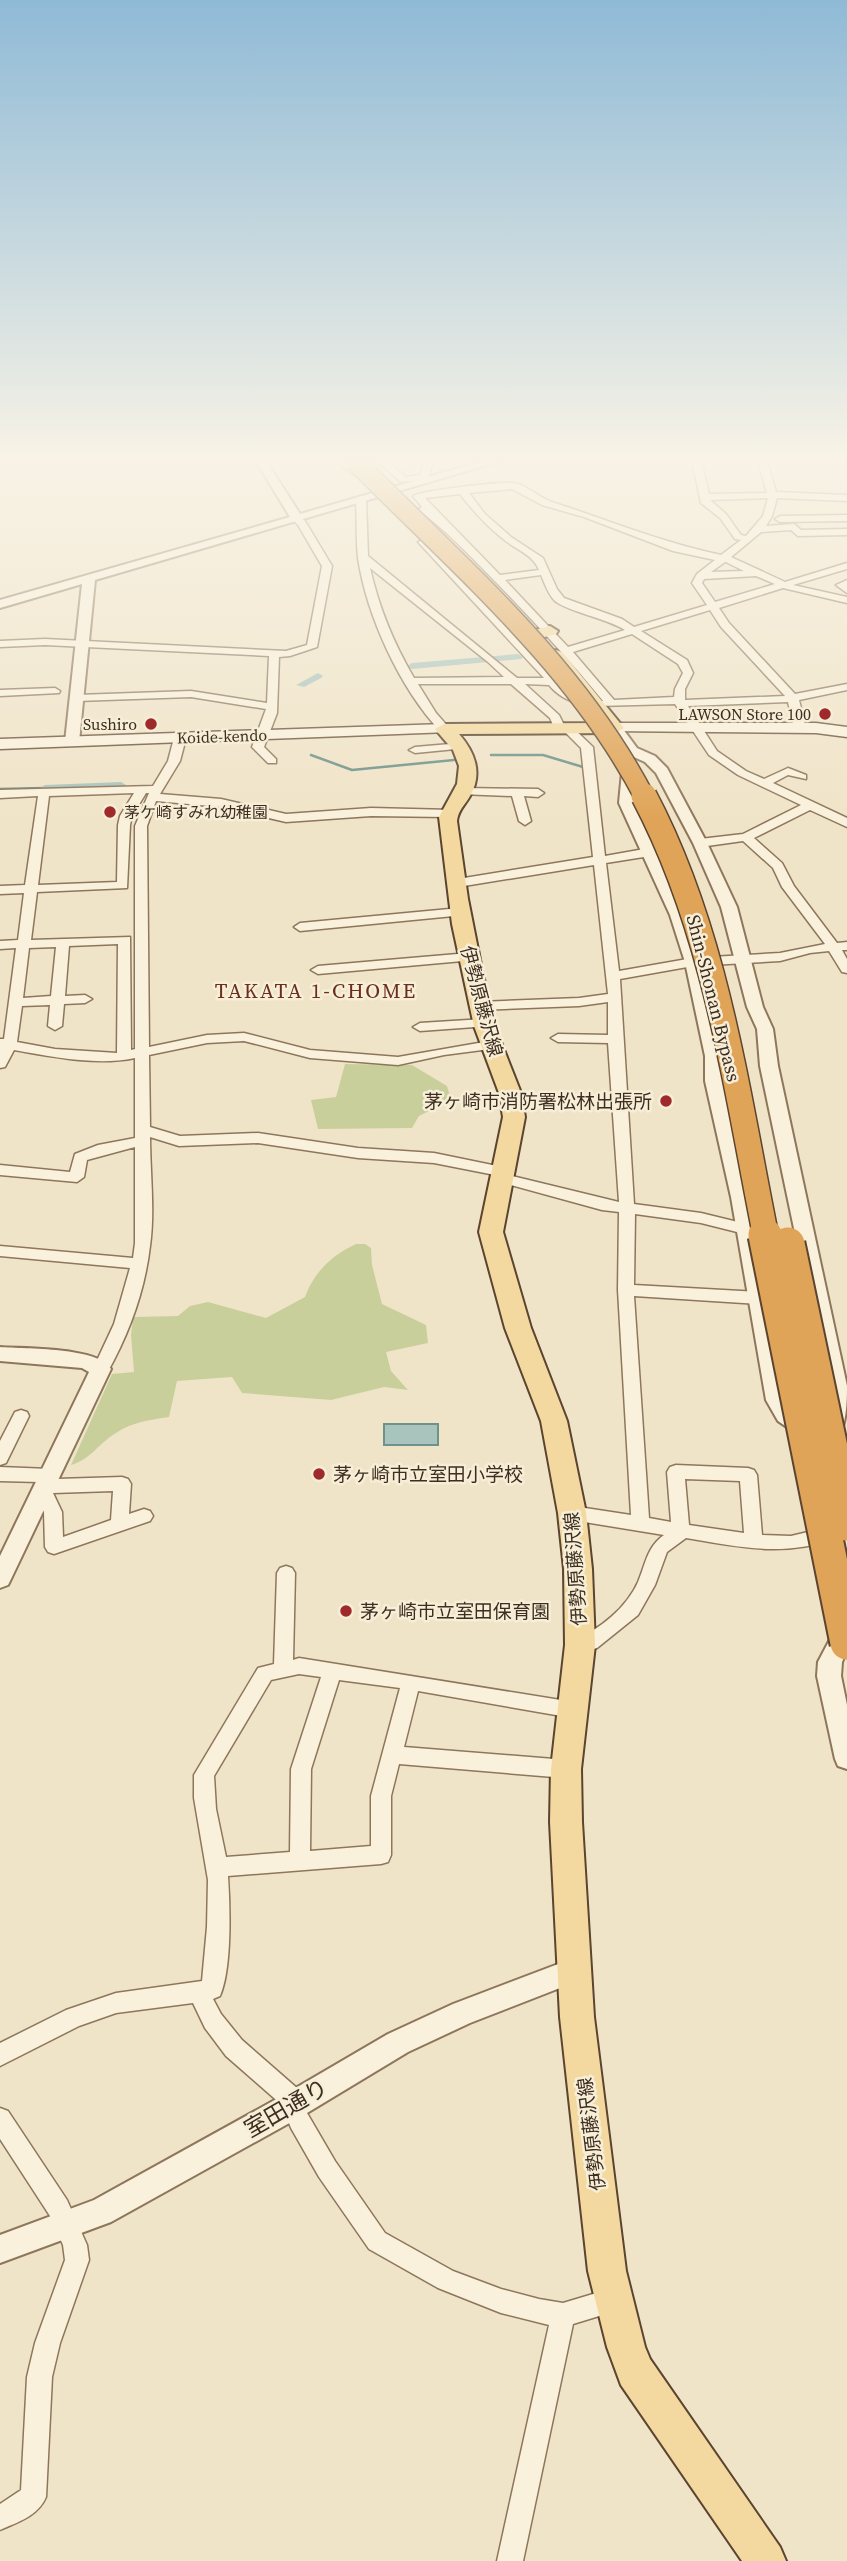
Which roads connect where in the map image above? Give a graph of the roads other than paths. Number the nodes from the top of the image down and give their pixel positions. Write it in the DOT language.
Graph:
graph roads {
  1 [pos="84,581"];
  2 [pos="89,581"];
  3 [pos="324,581"];
  4 [pos="368,581"];
  5 [pos="392,581"];
  6 [pos="464,581"];
  7 [pos="473,581"];
  8 [pos="475,581"];
  9 [pos="488,581"];
  10 [pos="490,581"];
  11 [pos="501,581"];
  12 [pos="548,581"];
  13 [pos="697,581"];
  14 [pos="773,581"];
  15 [pos="798,581"];
  16 [pos="847,583"];
  17 [pos="783,585"];
  18 [pos="847,590"];
  19 [pos="847,600"];
  20 [pos="0,604"];
  21 [pos="712,607"];
  22 [pos="634,630"];
  23 [pos="544,632"];
  24 [pos="0,644"];
  25 [pos="83,644"];
  26 [pos="568,650"];
  27 [pos="274,654"];
  28 [pos="411,681"];
  29 [pos="516,682"];
  30 [pos="553,682"];
  31 [pos="847,687"];
  32 [pos="55,691"];
  33 [pos="0,693"];
  34 [pos="77,698"];
  35 [pos="793,698"];
  36 [pos="680,701"];
  37 [pos="599,702"];
  38 [pos="272,707"];
  39 [pos="563,728"];
  40 [pos="610,728"];
  41 [pos="696,728"];
  42 [pos="800,728"];
  43 [pos="846,730"];
  44 [pos="266,735"];
  45 [pos="453,737"];
  46 [pos="180,738"];
  47 [pos="72,742"];
  48 [pos="0,744"];
  49 [pos="415,750"];
  50 [pos="272,761"];
  51 [pos="802,777"];
  52 [pos="765,783"];
  53 [pos="44,792"];
  54 [pos="150,792"];
  55 [pos="538,793"];
  56 [pos="0,794"];
  57 [pos="517,794"];
  58 [pos="456,803"];
  59 [pos="810,806"];
  60 [pos="525,821"];
  61 [pos="847,823"];
  62 [pos="746,837"];
  63 [pos="701,843"];
  64 [pos="650,852"];
  65 [pos="601,862"];
  66 [pos="31,889"];
  67 [pos="0,890"];
  68 [pos="459,898"];
  69 [pos="300,927"];
  70 [pos="63,943"];
  71 [pos="24,944"];
  72 [pos="0,945"];
  73 [pos="840,946"];
  74 [pos="469,957"];
  75 [pos="744,957"];
  76 [pos="693,962"];
  77 [pos="847,969"];
  78 [pos="318,970"];
  79 [pos="614,976"];
  80 [pos="615,997"];
  81 [pos="85,999"];
  82 [pos="58,1000"];
  83 [pos="16,1002"];
  84 [pos="485,1025"];
  85 [pos="55,1026"];
  86 [pos="420,1027"];
  87 [pos="558,1038"];
  88 [pos="615,1039"];
  89 [pos="5,1044"];
  90 [pos="141,1054"];
  91 [pos="124,1057"];
  92 [pos="0,1064"];
  93 [pos="143,1135"];
  94 [pos="0,1170"];
  95 [pos="502,1175"];
  96 [pos="627,1210"];
  97 [pos="746,1232"];
  98 [pos="805,1236"];
  99 [pos="0,1251"];
  100 [pos="140,1264"];
  101 [pos="626,1290"];
  102 [pos="759,1298"];
  103 [pos="0,1354"];
  104 [pos="101,1368"];
  105 [pos="21,1416"];
  106 [pos="819,1442"];
  107 [pos="0,1458"];
  108 [pos="0,1474"];
  109 [pos="47,1484"];
  110 [pos="572,1513"];
  111 [pos="144,1516"];
  112 [pos="120,1523"];
  113 [pos="640,1524"];
  114 [pos="681,1532"];
  115 [pos="754,1542"];
  116 [pos="843,1542"];
  117 [pos="286,1573"];
  118 [pos="0,1579"];
  119 [pos="847,1618"];
  120 [pos="847,1626"];
  121 [pos="847,1643"];
  122 [pos="580,1645"];
  123 [pos="283,1669"];
  124 [pos="332,1671"];
  125 [pos="411,1682"];
  126 [pos="573,1710"];
  127 [pos="391,1755"];
  128 [pos="847,1759"];
  129 [pos="566,1769"];
  130 [pos="300,1861"];
  131 [pos="217,1867"];
  132 [pos="574,1970"];
  133 [pos="199,1992"];
  134 [pos="0,2055"];
  135 [pos="292,2106"];
  136 [pos="0,2119"];
  137 [pos="68,2226"];
  138 [pos="0,2249"];
  139 [pos="613,2300"];
  140 [pos="563,2315"];
  141 [pos="0,2517"];
  142 [pos="510,2561"];
  143 [pos="766,2561"];
  1 -- 20 [label="street"];
  2 -- 25 [label="street"];
  3 -- 27 [label="street"];
  4 -- 28 [label="street"];
  5 -- 29 [label="street"];
  6 -- 30 [label="street"];
  7 -- 37 [label="main road"];
  8 -- 121 [label="highway, Shin-Shonan Bypass, bridge"];
  9 -- 116 [label="highway, Shin-Shonan Bypass, bridge"];
  10 -- 23 [label="main road"];
  11 -- 23 [label="street"];
  12 -- 22 [label="street"];
  13 -- 21 [label="street"];
  14 -- 17 [label="street"];
  15 -- 17 [label="street"];
  16 -- 18 [label="street"];
  17 -- 19 [label="street"];
  17 -- 21 [label="street"];
  21 -- 22 [label="street"];
  21 -- 35 [label="street"];
  22 -- 26 [label="street"];
  22 -- 36 [label="street"];
  23 -- 26 [label="street"];
  23 -- 37 [label="main road"];
  24 -- 25 [label="street"];
  25 -- 27 [label="street"];
  25 -- 34 [label="street"];
  26 -- 37 [label="street"];
  27 -- 38 [label="street"];
  28 -- 29 [label="street"];
  28 -- 45 [label="street"];
  29 -- 30 [label="street"];
  29 -- 39 [label="street"];
  30 -- 37 [label="street"];
  31 -- 35 [label="street"];
  32 -- 33 [label="street"];
  34 -- 38 [label="street"];
  34 -- 47 [label="street"];
  35 -- 36 [label="street"];
  35 -- 42 [label="street"];
  36 -- 37 [label="street"];
  36 -- 41 [label="street"];
  37 -- 40 [label="main road"];
  38 -- 44 [label="street"];
  39 -- 40 [label="main road"];
  39 -- 45 [label="main road"];
  39 -- 65 [label="street"];
  40 -- 41 [label="main road"];
  40 -- 63 [label="street"];
  40 -- 64 [label="street"];
  41 -- 42 [label="main road"];
  41 -- 52 [label="street"];
  42 -- 43 [label="main road"];
  44 -- 45 [label="main road, Koide-kendo"];
  44 -- 46 [label="main road, Koide-kendo"];
  44 -- 50 [label="street"];
  45 -- 49 [label="street"];
  45 -- 58 [label="main road, 伊勢原藤沢線"];
  46 -- 47 [label="main road, Koide-kendo"];
  46 -- 54 [label="street"];
  47 -- 48 [label="main road, Koide-kendo"];
  51 -- 52 [label="street"];
  52 -- 59 [label="street"];
  53 -- 54 [label="street"];
  53 -- 56 [label="street"];
  53 -- 66 [label="street"];
  54 -- 58 [label="street"];
  54 -- 66 [label="street"];
  54 -- 90 [label="street"];
  55 -- 57 [label="street"];
  57 -- 58 [label="street"];
  57 -- 60 [label="street"];
  58 -- 68 [label="main road, 伊勢原藤沢線"];
  59 -- 61 [label="street"];
  59 -- 62 [label="street"];
  62 -- 63 [label="street"];
  62 -- 73 [label="street"];
  63 -- 75 [label="street"];
  64 -- 65 [label="street"];
  64 -- 76 [label="street"];
  65 -- 68 [label="street"];
  65 -- 79 [label="street"];
  66 -- 67 [label="street"];
  66 -- 71 [label="street"];
  68 -- 69 [label="street"];
  68 -- 74 [label="main road, 伊勢原藤沢線"];
  70 -- 71 [label="street"];
  70 -- 82 [label="street"];
  70 -- 91 [label="street"];
  71 -- 72 [label="street"];
  71 -- 83 [label="street"];
  73 -- 75 [label="street"];
  73 -- 77 [label="street"];
  74 -- 78 [label="street"];
  74 -- 84 [label="main road, 伊勢原藤沢線"];
  75 -- 76 [label="street"];
  75 -- 98 [label="street"];
  76 -- 79 [label="street"];
  76 -- 97 [label="street"];
  79 -- 80 [label="street"];
  80 -- 84 [label="street"];
  80 -- 88 [label="street"];
  81 -- 82 [label="street"];
  82 -- 83 [label="street"];
  82 -- 85 [label="street"];
  83 -- 89 [label="street"];
  84 -- 86 [label="street"];
  84 -- 90 [label="street"];
  84 -- 95 [label="main road, 伊勢原藤沢線"];
  87 -- 88 [label="street"];
  88 -- 96 [label="street"];
  89 -- 91 [label="street"];
  89 -- 92 [label="street"];
  90 -- 91 [label="street"];
  90 -- 93 [label="street"];
  93 -- 94 [label="street"];
  93 -- 95 [label="street"];
  93 -- 100 [label="street"];
  95 -- 96 [label="street"];
  95 -- 110 [label="main road, 伊勢原藤沢線"];
  96 -- 97 [label="street"];
  96 -- 101 [label="street"];
  97 -- 98 [label="street"];
  97 -- 102 [label="street"];
  98 -- 106 [label="street"];
  99 -- 100 [label="street"];
  100 -- 104 [label="street"];
  101 -- 102 [label="street"];
  101 -- 113 [label="street"];
  102 -- 106 [label="street"];
  103 -- 104 [label="street"];
  104 -- 109 [label="street"];
  105 -- 107 [label="street"];
  106 -- 116 [label="street"];
  108 -- 109 [label="street"];
  109 -- 112 [label="street"];
  109 -- 112 [label="street"];
  109 -- 118 [label="street"];
  110 -- 113 [label="street"];
  110 -- 122 [label="main road, 伊勢原藤沢線"];
  111 -- 112 [label="street"];
  113 -- 114 [label="street"];
  114 -- 115 [label="street"];
  114 -- 115 [label="street"];
  114 -- 122 [label="street"];
  115 -- 116 [label="street"];
  116 -- 119 [label="street"];
  117 -- 123 [label="street"];
  120 -- 128 [label="street"];
  122 -- 126 [label="main road, 伊勢原藤沢線"];
  123 -- 124 [label="street"];
  123 -- 131 [label="street"];
  124 -- 125 [label="street"];
  124 -- 130 [label="street"];
  125 -- 126 [label="street"];
  125 -- 127 [label="street"];
  126 -- 129 [label="main road, 伊勢原藤沢線"];
  127 -- 129 [label="street"];
  127 -- 130 [label="street"];
  129 -- 132 [label="main road, 伊勢原藤沢線"];
  130 -- 131 [label="street"];
  131 -- 133 [label="street"];
  132 -- 135 [label="street, 室田通り"];
  132 -- 139 [label="main road, 伊勢原藤沢線"];
  133 -- 134 [label="street"];
  133 -- 135 [label="street"];
  135 -- 137 [label="street, 室田通り"];
  135 -- 140 [label="street"];
  136 -- 137 [label="street"];
  137 -- 138 [label="street, 室田通り"];
  137 -- 141 [label="street"];
  139 -- 140 [label="street"];
  139 -- 143 [label="main road, 伊勢原藤沢線"];
  140 -- 142 [label="street"];
}
